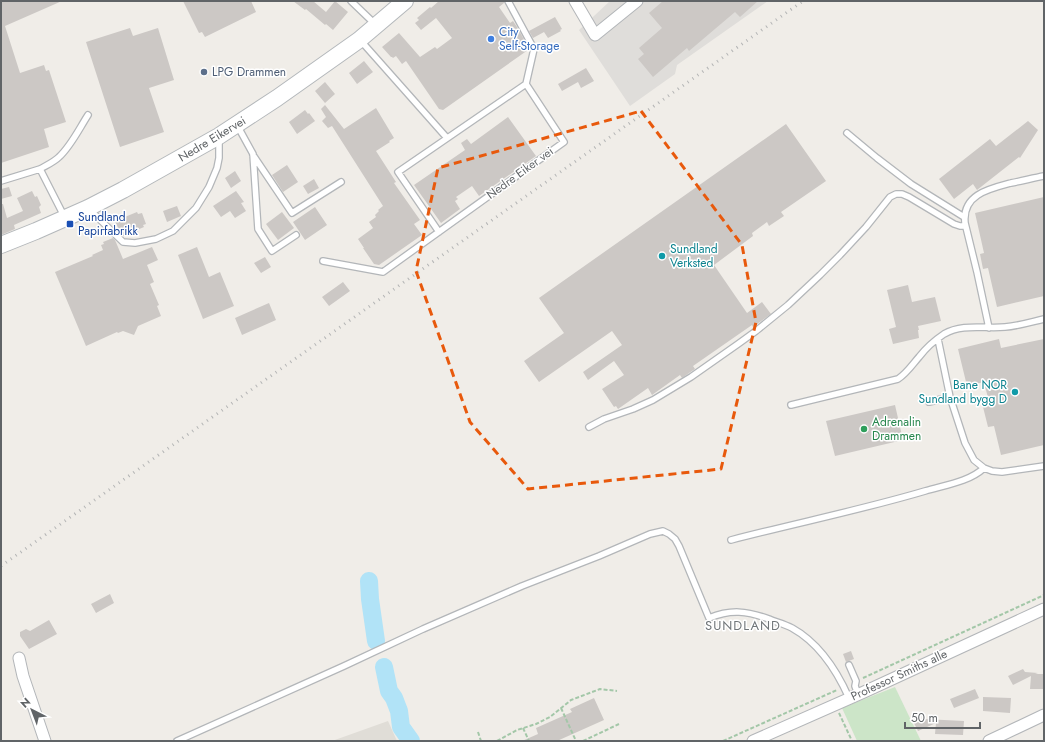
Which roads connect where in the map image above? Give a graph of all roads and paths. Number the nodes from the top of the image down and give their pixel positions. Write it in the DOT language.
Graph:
graph roads {
  1 [pos="351,1"];
  2 [pos="405,1"];
  3 [pos="508,1"];
  4 [pos="575,1"];
  5 [pos="637,1"];
  6 [pos="377,26"];
  7 [pos="359,40"];
  8 [pos="526,84"];
  9 [pos="88,115"];
  10 [pos="237,124"];
  11 [pos="847,133"];
  12 [pos="219,136"];
  13 [pos="447,138"];
  14 [pos="253,154"];
  15 [pos="40,169"];
  16 [pos="1044,176"];
  17 [pos="1,181"];
  18 [pos="341,182"];
  19 [pos="88,208"];
  20 [pos="964,217"];
  21 [pos="65,218"];
  22 [pos="965,226"];
  23 [pos="439,232"];
  24 [pos="296,235"];
  25 [pos="1,245"];
  26 [pos="323,261"];
  27 [pos="1044,319"];
  28 [pos="989,328"];
  29 [pos="938,339"];
  30 [pos="950,397"];
  31 [pos="929,402"];
  32 [pos="791,405"];
  33 [pos="589,427"];
  34 [pos="1044,466"];
  35 [pos="984,468"];
  36 [pos="731,540"];
  37 [pos="1044,596"];
  38 [pos="1044,609"];
  39 [pos="19,658"];
  40 [pos="849,665"];
  41 [pos="856,681"];
  42 [pos="844,686"];
  43 [pos="617,691"];
  44 [pos="854,696"];
  45 [pos="835,704"];
  46 [pos="561,708"];
  47 [pos="1044,715"];
  48 [pos="619,724"];
  49 [pos="523,728"];
  50 [pos="478,732"];
  51 [pos="45,741"];
  52 [pos="177,741"];
  53 [pos="481,741"];
  54 [pos="497,741"];
  55 [pos="529,741"];
  56 [pos="576,741"];
  57 [pos="583,741"];
  58 [pos="723,741"];
  59 [pos="753,741"];
  60 [pos="852,741"];
  61 [pos="989,741"];
  1 -- 6 [label="lane"];
  2 -- 6 [label="main road, Nedre Eikervei"];
  3 -- 8 [label="lane"];
  4 -- 5 [label="street"];
  6 -- 7 [label="main road, Nedre Eikervei"];
  7 -- 10 [label="main road, Nedre Eikervei"];
  7 -- 13 [label="lane"];
  8 -- 13 [label="lane"];
  8 -- 23 [label="lane, Nedre Eiker vei"];
  9 -- 15 [label="lane"];
  10 -- 12 [label="main road, Nedre Eikervei"];
  10 -- 14 [label="lane"];
  11 -- 20 [label="lane"];
  12 -- 19 [label="main road, Nedre Eikervei"];
  12 -- 19 [label="lane"];
  13 -- 23 [label="lane"];
  14 -- 18 [label="lane"];
  14 -- 24 [label="lane"];
  15 -- 17 [label="lane"];
  15 -- 21 [label="lane"];
  16 -- 20 [label="lane"];
  19 -- 21 [label="main road, Nedre Eikervei"];
  20 -- 22 [label="lane"];
  21 -- 25 [label="main road, Nedre Eikervei"];
  22 -- 28 [label="lane"];
  22 -- 33 [label="lane"];
  23 -- 26 [label="lane, Nedre Eiker vei"];
  27 -- 28 [label="lane"];
  28 -- 29 [label="lane"];
  29 -- 30 [label="lane"];
  29 -- 32 [label="lane"];
  30 -- 31 [label="lane"];
  30 -- 35 [label="lane"];
  34 -- 35 [label="lane"];
  35 -- 36 [label="lane"];
  37 -- 41 [label="path"];
  38 -- 44 [label="street, Professor Smiths alle"];
  39 -- 51 [label="street"];
  40 -- 41 [label="lane"];
  41 -- 44 [label="lane"];
  42 -- 44 [label="lane"];
  42 -- 52 [label="lane"];
  42 -- 58 [label="path"];
  43 -- 46 [label="path"];
  44 -- 45 [label="street, Professor Smiths alle"];
  45 -- 59 [label="street, Professor Smiths alle"];
  45 -- 60 [label="path"];
  46 -- 49 [label="path"];
  46 -- 56 [label="path"];
  47 -- 61 [label="street"];
  48 -- 57 [label="path"];
  49 -- 54 [label="path"];
  49 -- 55 [label="path"];
  50 -- 53 [label="path"];
}
